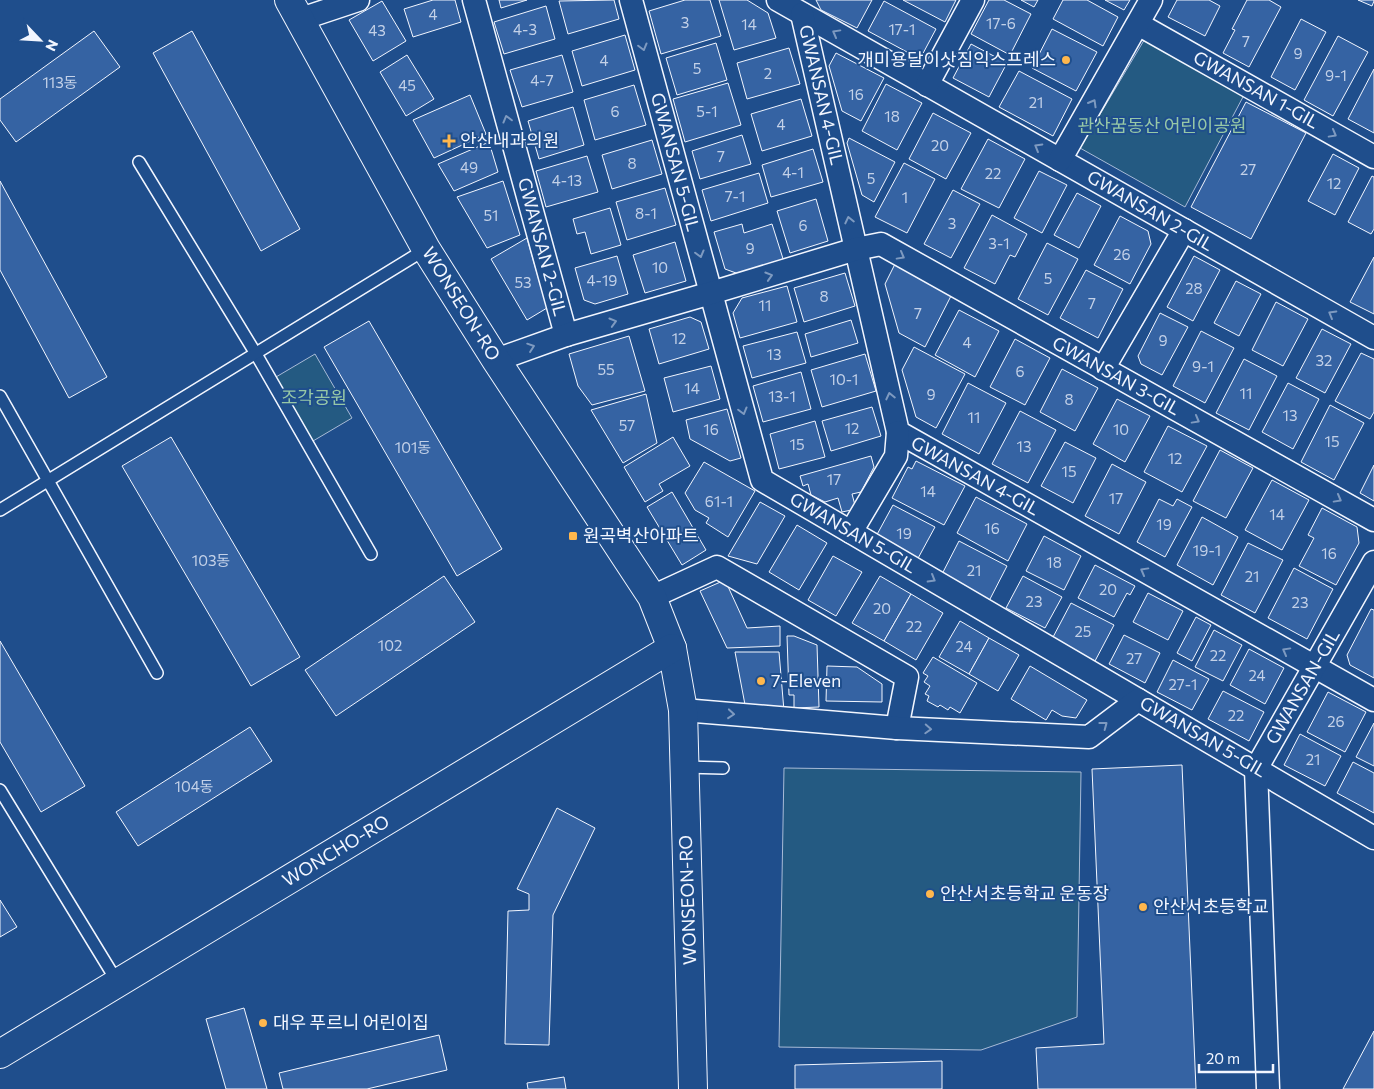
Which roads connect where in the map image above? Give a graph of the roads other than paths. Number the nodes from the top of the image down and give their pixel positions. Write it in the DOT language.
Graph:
graph roads {
  1 [pos="358,0"];
  2 [pos="474,0"];
  3 [pos="631,0"];
  4 [pos="973,0"];
  5 [pos="1151,0"];
  6 [pos="791,5"];
  7 [pos="295,10"];
  8 [pos="1138,24"];
  9 [pos="927,85"];
  10 [pos="1374,157"];
  11 [pos="1060,160"];
  12 [pos="139,162"];
  13 [pos="1184,230"];
  14 [pos="426,249"];
  15 [pos="856,249"];
  16 [pos="711,293"];
  17 [pos="566,335"];
  18 [pos="1374,338"];
  19 [pos="256,354"];
  20 [pos="496,360"];
  21 [pos="1104,369"];
  22 [pos="0,396"];
  23 [pos="898,432"];
  24 [pos="48,480"];
  25 [pos="0,510"];
  26 [pos="1374,520"];
  27 [pos="851,532"];
  28 [pos="371,554"];
  29 [pos="1374,562"];
  30 [pos="652,597"];
  31 [pos="672,648"];
  32 [pos="1315,667"];
  33 [pos="158,673"];
  34 [pos="1138,700"];
  35 [pos="1374,700"];
  36 [pos="683,710"];
  37 [pos="898,728"];
  38 [pos="684,767"];
  39 [pos="724,768"];
  40 [pos="1256,769"];
  41 [pos="0,790"];
  42 [pos="1374,838"];
  43 [pos="118,983"];
  44 [pos="0,1054"];
  45 [pos="693,1089"];
  46 [pos="1268,1089"];
  1 -- 7 [label="street"];
  17 -- 2 [label="street, GWANSAN 2-GIL, one-way"];
  3 -- 16 [label="street, GWANSAN 5-GIL, one-way"];
  4 -- 9 [label="street"];
  5 -- 8 [label="street"];
  9 -- 6 [label="street, GWANSAN 2-GIL, one-way"];
  15 -- 6 [label="street, GWANSAN 4-GIL, one-way"];
  7 -- 14 [label="street, WONSEON-RO"];
  8 -- 10 [label="street, GWANSAN 1-GIL, one-way"];
  11 -- 8 [label="street, one-way"];
  11 -- 9 [label="street, GWANSAN 2-GIL, one-way"];
  11 -- 13 [label="street, GWANSAN 2-GIL"];
  12 -- 19 [label="lane"];
  18 -- 13 [label="street, GWANSAN 2-GIL, one-way"];
  13 -- 21 [label="street"];
  14 -- 19 [label="lane"];
  14 -- 20 [label="street, WONSEON-RO"];
  16 -- 15 [label="street, GWANSAN 3-GIL, one-way"];
  15 -- 21 [label="street, GWANSAN 3-GIL, one-way"];
  23 -- 15 [label="street, GWANSAN 4-GIL, one-way"];
  17 -- 16 [label="street, GWANSAN 3-GIL, one-way"];
  16 -- 27 [label="street, GWANSAN 5-GIL, one-way"];
  20 -- 17 [label="street, GWANSAN 2-GIL, one-way"];
  19 -- 24 [label="lane"];
  19 -- 28 [label="lane"];
  20 -- 30 [label="street, WONSEON-RO"];
  21 -- 26 [label="street, GWANSAN 3-GIL, one-way"];
  22 -- 24 [label="lane"];
  23 -- 27 [label="street"];
  32 -- 23 [label="street, GWANSAN 4-GIL, one-way"];
  24 -- 25 [label="lane"];
  24 -- 33 [label="lane"];
  27 -- 34 [label="street, GWANSAN 5-GIL, one-way"];
  29 -- 32 [label="street, GWANSAN-GIL"];
  30 -- 31 [label="street, WONSEON-RO"];
  30 -- 37 [label="street"];
  31 -- 36 [label="street, WONSEON-RO"];
  31 -- 43 [label="street, WONCHO-RO"];
  32 -- 35 [label="street, GWANSAN 4-GIL"];
  32 -- 40 [label="street, GWANSAN-GIL"];
  37 -- 34 [label="street, one-way"];
  34 -- 40 [label="street, GWANSAN 5-GIL"];
  36 -- 37 [label="street, one-way"];
  36 -- 38 [label="street, WONSEON-RO"];
  38 -- 39 [label="lane"];
  38 -- 45 [label="street, WONSEON-RO"];
  40 -- 42 [label="street, GWANSAN 5-GIL"];
  40 -- 46 [label="street"];
  41 -- 43 [label="lane"];
  43 -- 44 [label="street, WONCHO-RO"];
}
